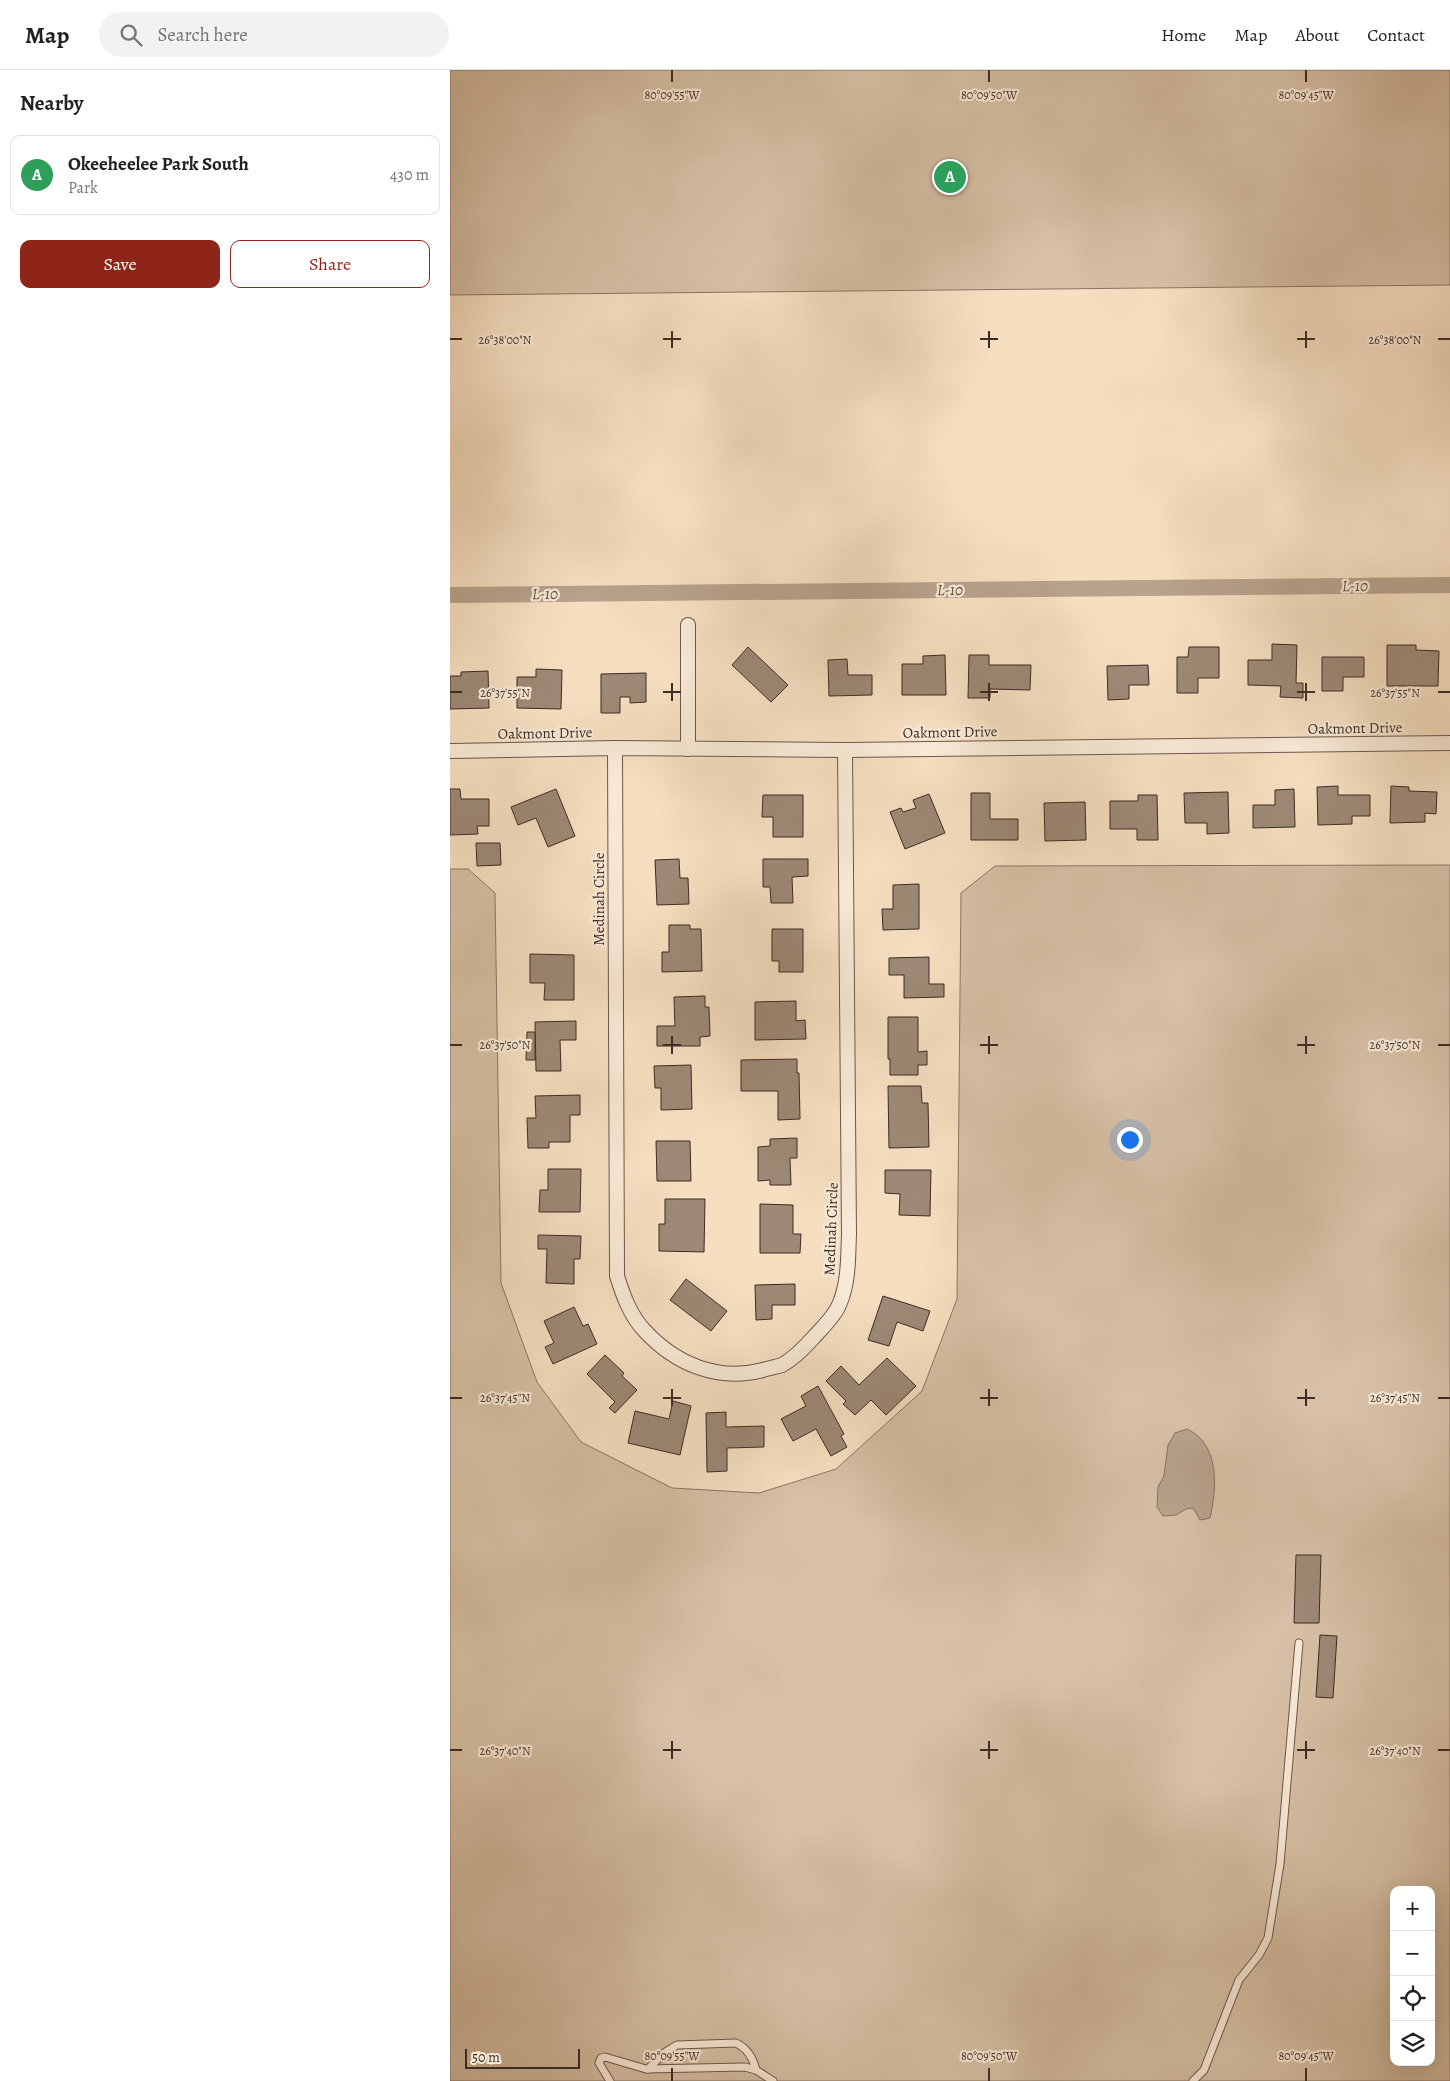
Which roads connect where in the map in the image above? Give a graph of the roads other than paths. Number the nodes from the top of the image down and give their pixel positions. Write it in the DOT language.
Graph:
graph roads {
  1 [pos="688,626"];
  2 [pos="1450,743"];
  3 [pos="615,748"];
  4 [pos="688,749"];
  5 [pos="845,750"];
  6 [pos="450,751"];
  7 [pos="1299,1643"];
  8 [pos="648,2069"];
  9 [pos="756,2070"];
  10 [pos="610,2081"];
  11 [pos="773,2081"];
  12 [pos="1193,2081"];
  1 -- 4 [label="street"];
  2 -- 5 [label="street, Oakmont Drive"];
  3 -- 4 [label="street, Oakmont Drive"];
  3 -- 5 [label="street, Medinah Circle"];
  3 -- 6 [label="street, Oakmont Drive"];
  4 -- 5 [label="street, Oakmont Drive"];
  7 -- 12 [label="lane"];
  8 -- 9 [label="lane"];
  8 -- 9 [label="lane"];
  8 -- 10 [label="lane"];
  9 -- 11 [label="lane"];
}
